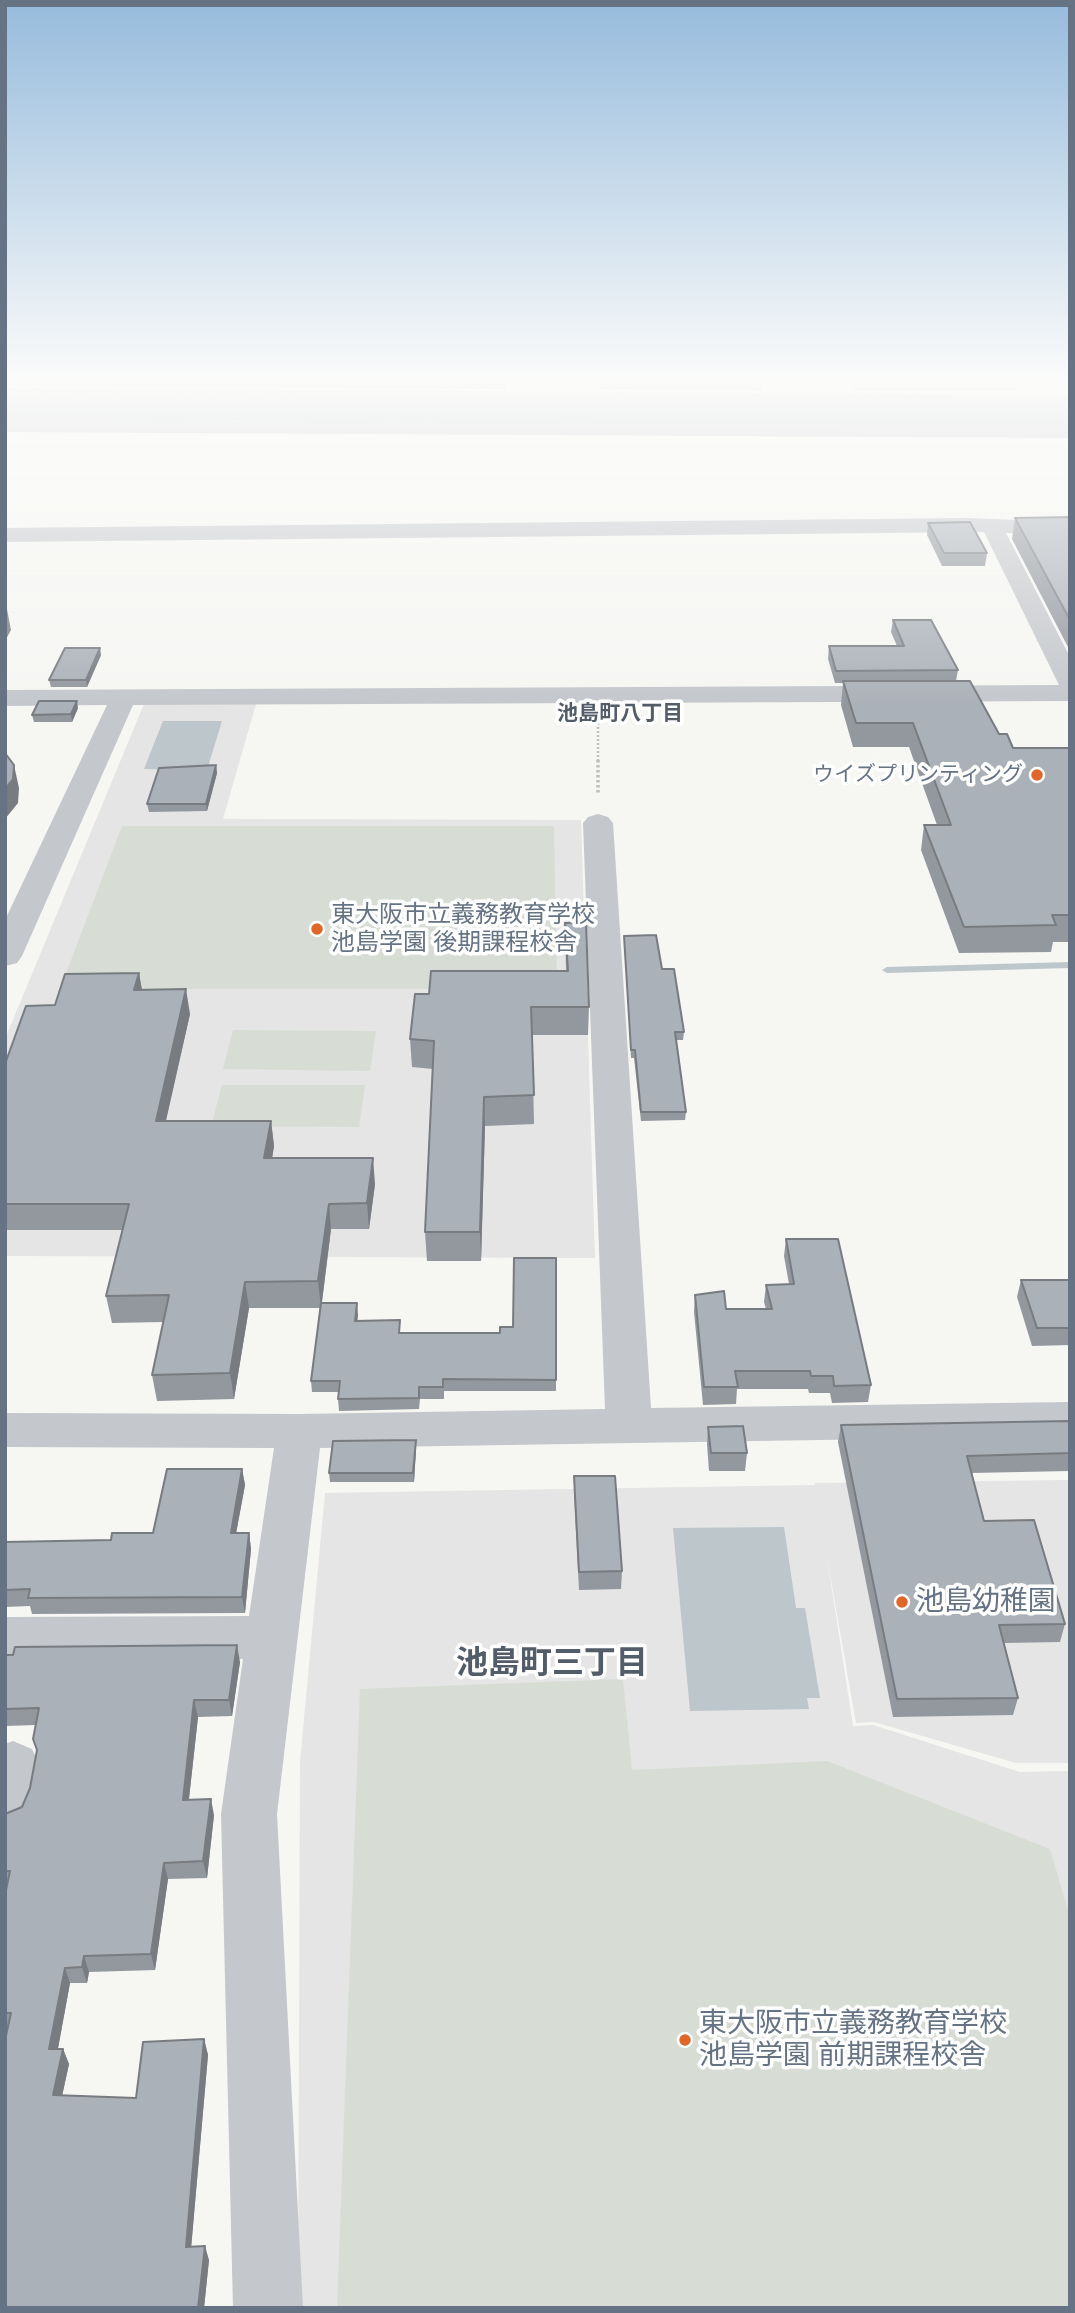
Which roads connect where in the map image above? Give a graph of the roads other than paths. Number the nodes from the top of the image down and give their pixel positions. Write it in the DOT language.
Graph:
graph roads {
  1 [pos="992,526"];
  2 [pos="1070,528"];
  3 [pos="5,535"];
  4 [pos="1070,683"];
  5 [pos="1070,694"];
  6 [pos="5,698"];
  7 [pos="124,698"];
  8 [pos="598,823"];
  9 [pos="5,956"];
  10 [pos="1070,1419"];
  11 [pos="629,1426"];
  12 [pos="5,1430"];
  13 [pos="299,1431"];
  14 [pos="272,1637"];
  15 [pos="5,1639"];
  16 [pos="268,2308"];
  1 -- 2 [label="street"];
  1 -- 3 [label="street"];
  1 -- 4 [label="street"];
  5 -- 7 [label="street"];
  6 -- 7 [label="street"];
  7 -- 9 [label="street"];
  8 -- 11 [label="street"];
  10 -- 11 [label="street"];
  11 -- 13 [label="street"];
  12 -- 13 [label="street"];
  13 -- 14 [label="street"];
  14 -- 15 [label="street"];
  14 -- 16 [label="street"];
}
